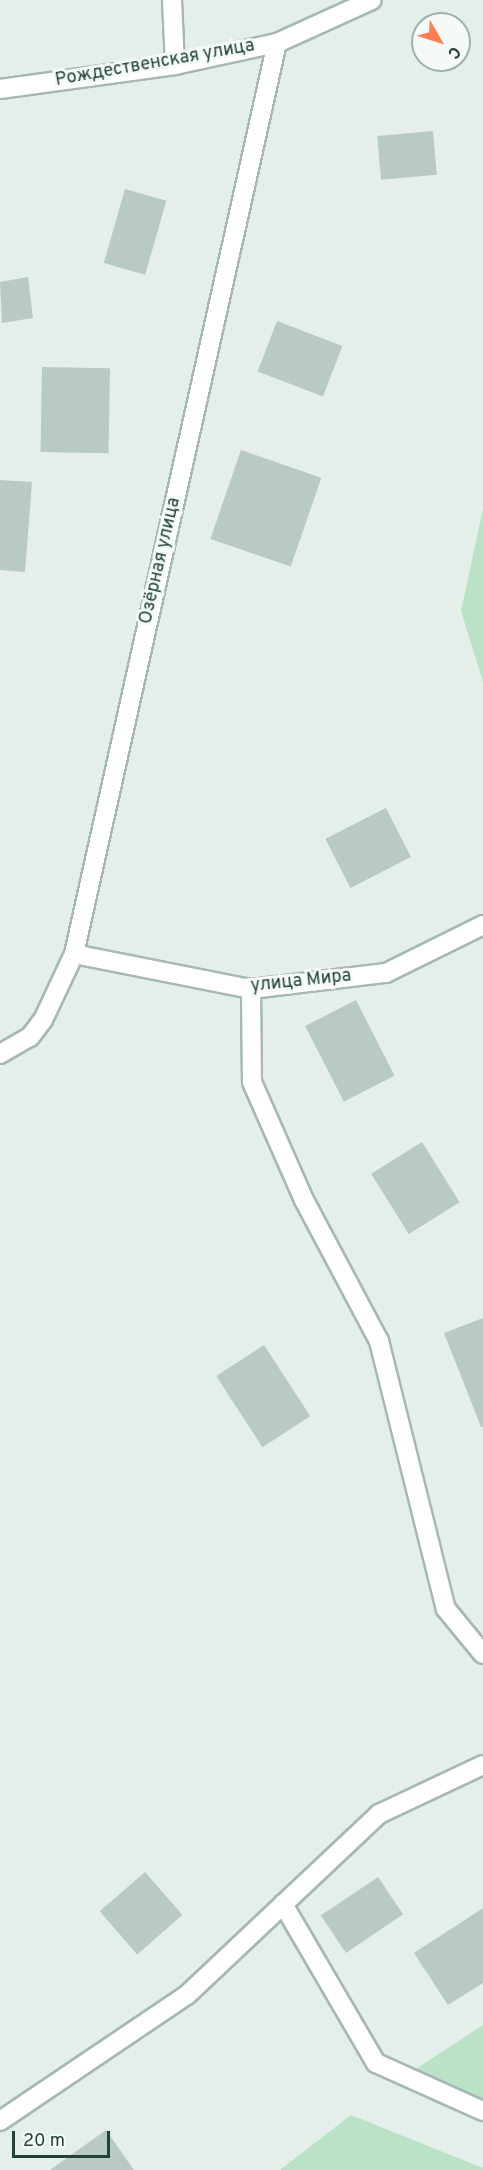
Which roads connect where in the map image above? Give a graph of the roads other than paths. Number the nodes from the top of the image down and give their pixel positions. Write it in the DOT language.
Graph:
graph roads {
  1 [pos="172,0"];
  2 [pos="372,0"];
  3 [pos="276,43"];
  4 [pos="175,65"];
  5 [pos="0,89"];
  6 [pos="483,925"];
  7 [pos="74,954"];
  8 [pos="251,989"];
  9 [pos="0,1054"];
  10 [pos="483,1654"];
  11 [pos="483,1765"];
  12 [pos="283,1904"];
  13 [pos="483,2111"];
  14 [pos="0,2121"];
  1 -- 4 [label="street"];
  2 -- 3 [label="street, Рождественская улица"];
  3 -- 4 [label="street, Рождественская улица"];
  3 -- 7 [label="street, Озёрная улица"];
  4 -- 5 [label="street, Рождественская улица"];
  6 -- 8 [label="street, улица Мира"];
  7 -- 8 [label="street, улица Мира"];
  7 -- 9 [label="street, Озёрная улица"];
  8 -- 10 [label="street"];
  11 -- 12 [label="street"];
  12 -- 13 [label="street"];
  12 -- 14 [label="street"];
}
